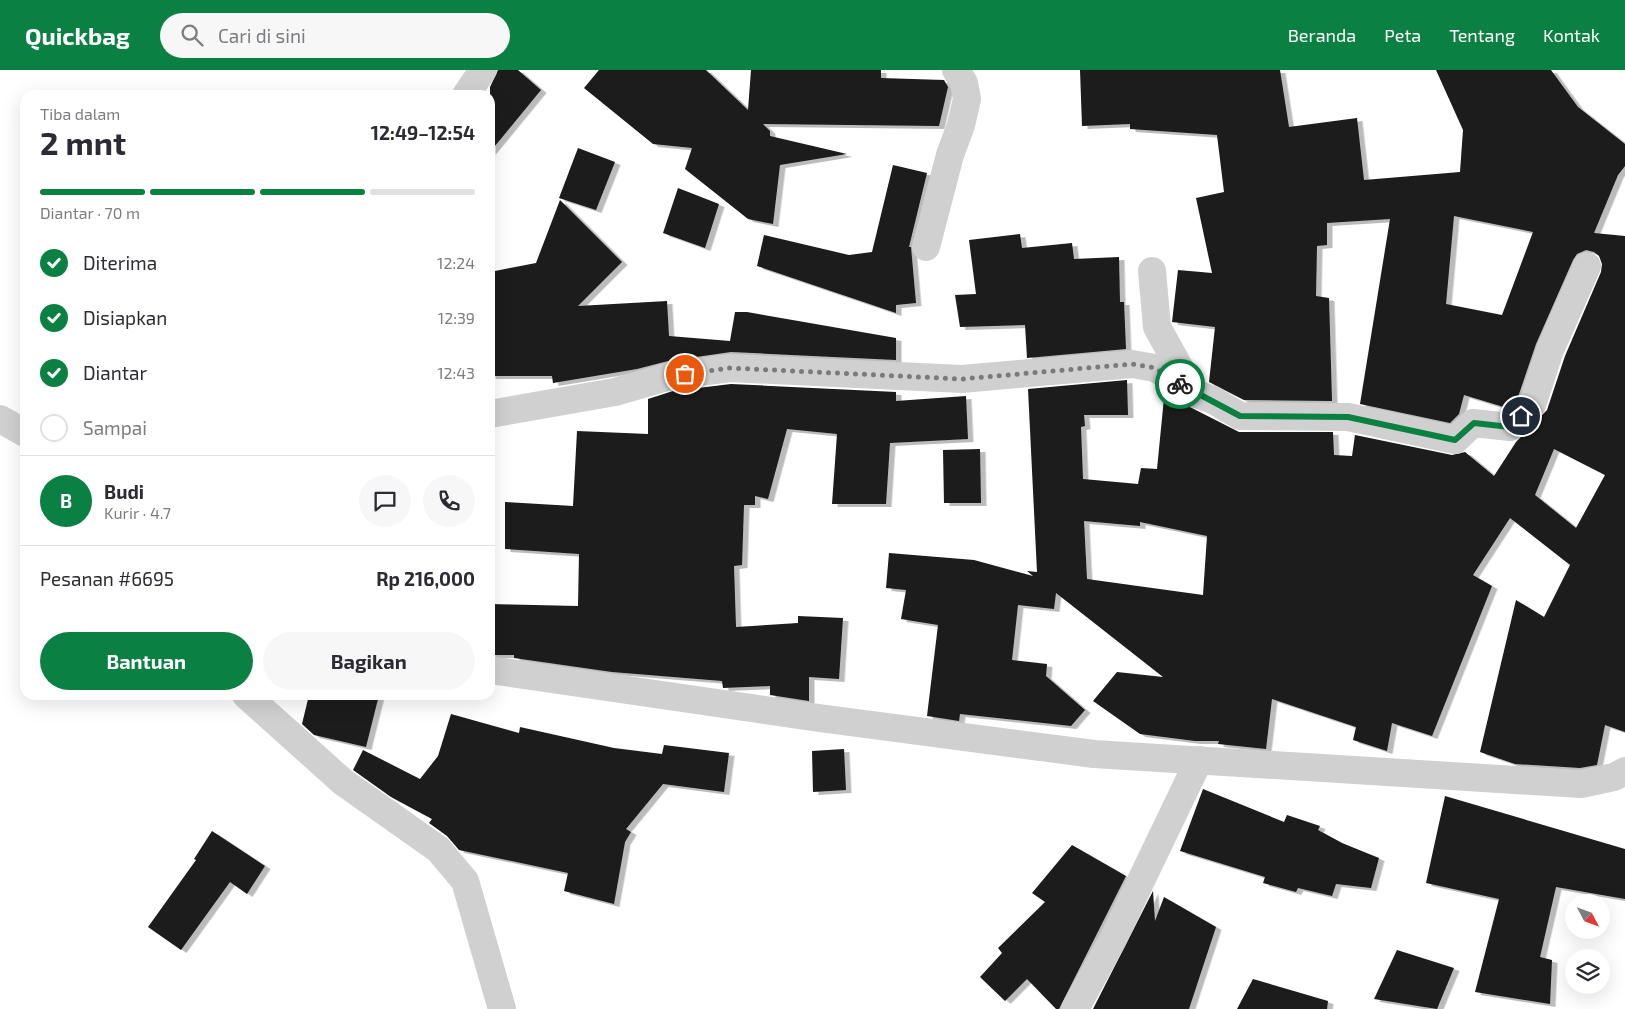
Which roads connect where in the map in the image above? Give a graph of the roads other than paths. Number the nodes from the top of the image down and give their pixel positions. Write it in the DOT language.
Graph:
graph roads {
  1 [pos="483,70"];
  2 [pos="956,70"];
  3 [pos="469,90"];
  4 [pos="926,247"];
  5 [pos="1588,266"];
  6 [pos="1152,271"];
  7 [pos="1194,393"];
  8 [pos="495,413"];
  9 [pos="0,419"];
  10 [pos="20,430"];
  11 [pos="495,671"];
  12 [pos="252,700"];
  13 [pos="1199,760"];
  14 [pos="1625,771"];
  15 [pos="502,1009"];
  16 [pos="1075,1009"];
  1 -- 3 [label="street"];
  2 -- 4 [label="street"];
  5 -- 7 [label="street"];
  6 -- 7 [label="street"];
  7 -- 8 [label="street"];
  9 -- 10 [label="street"];
  11 -- 13 [label="street"];
  12 -- 15 [label="street"];
  13 -- 14 [label="street"];
  13 -- 16 [label="street"];
}
